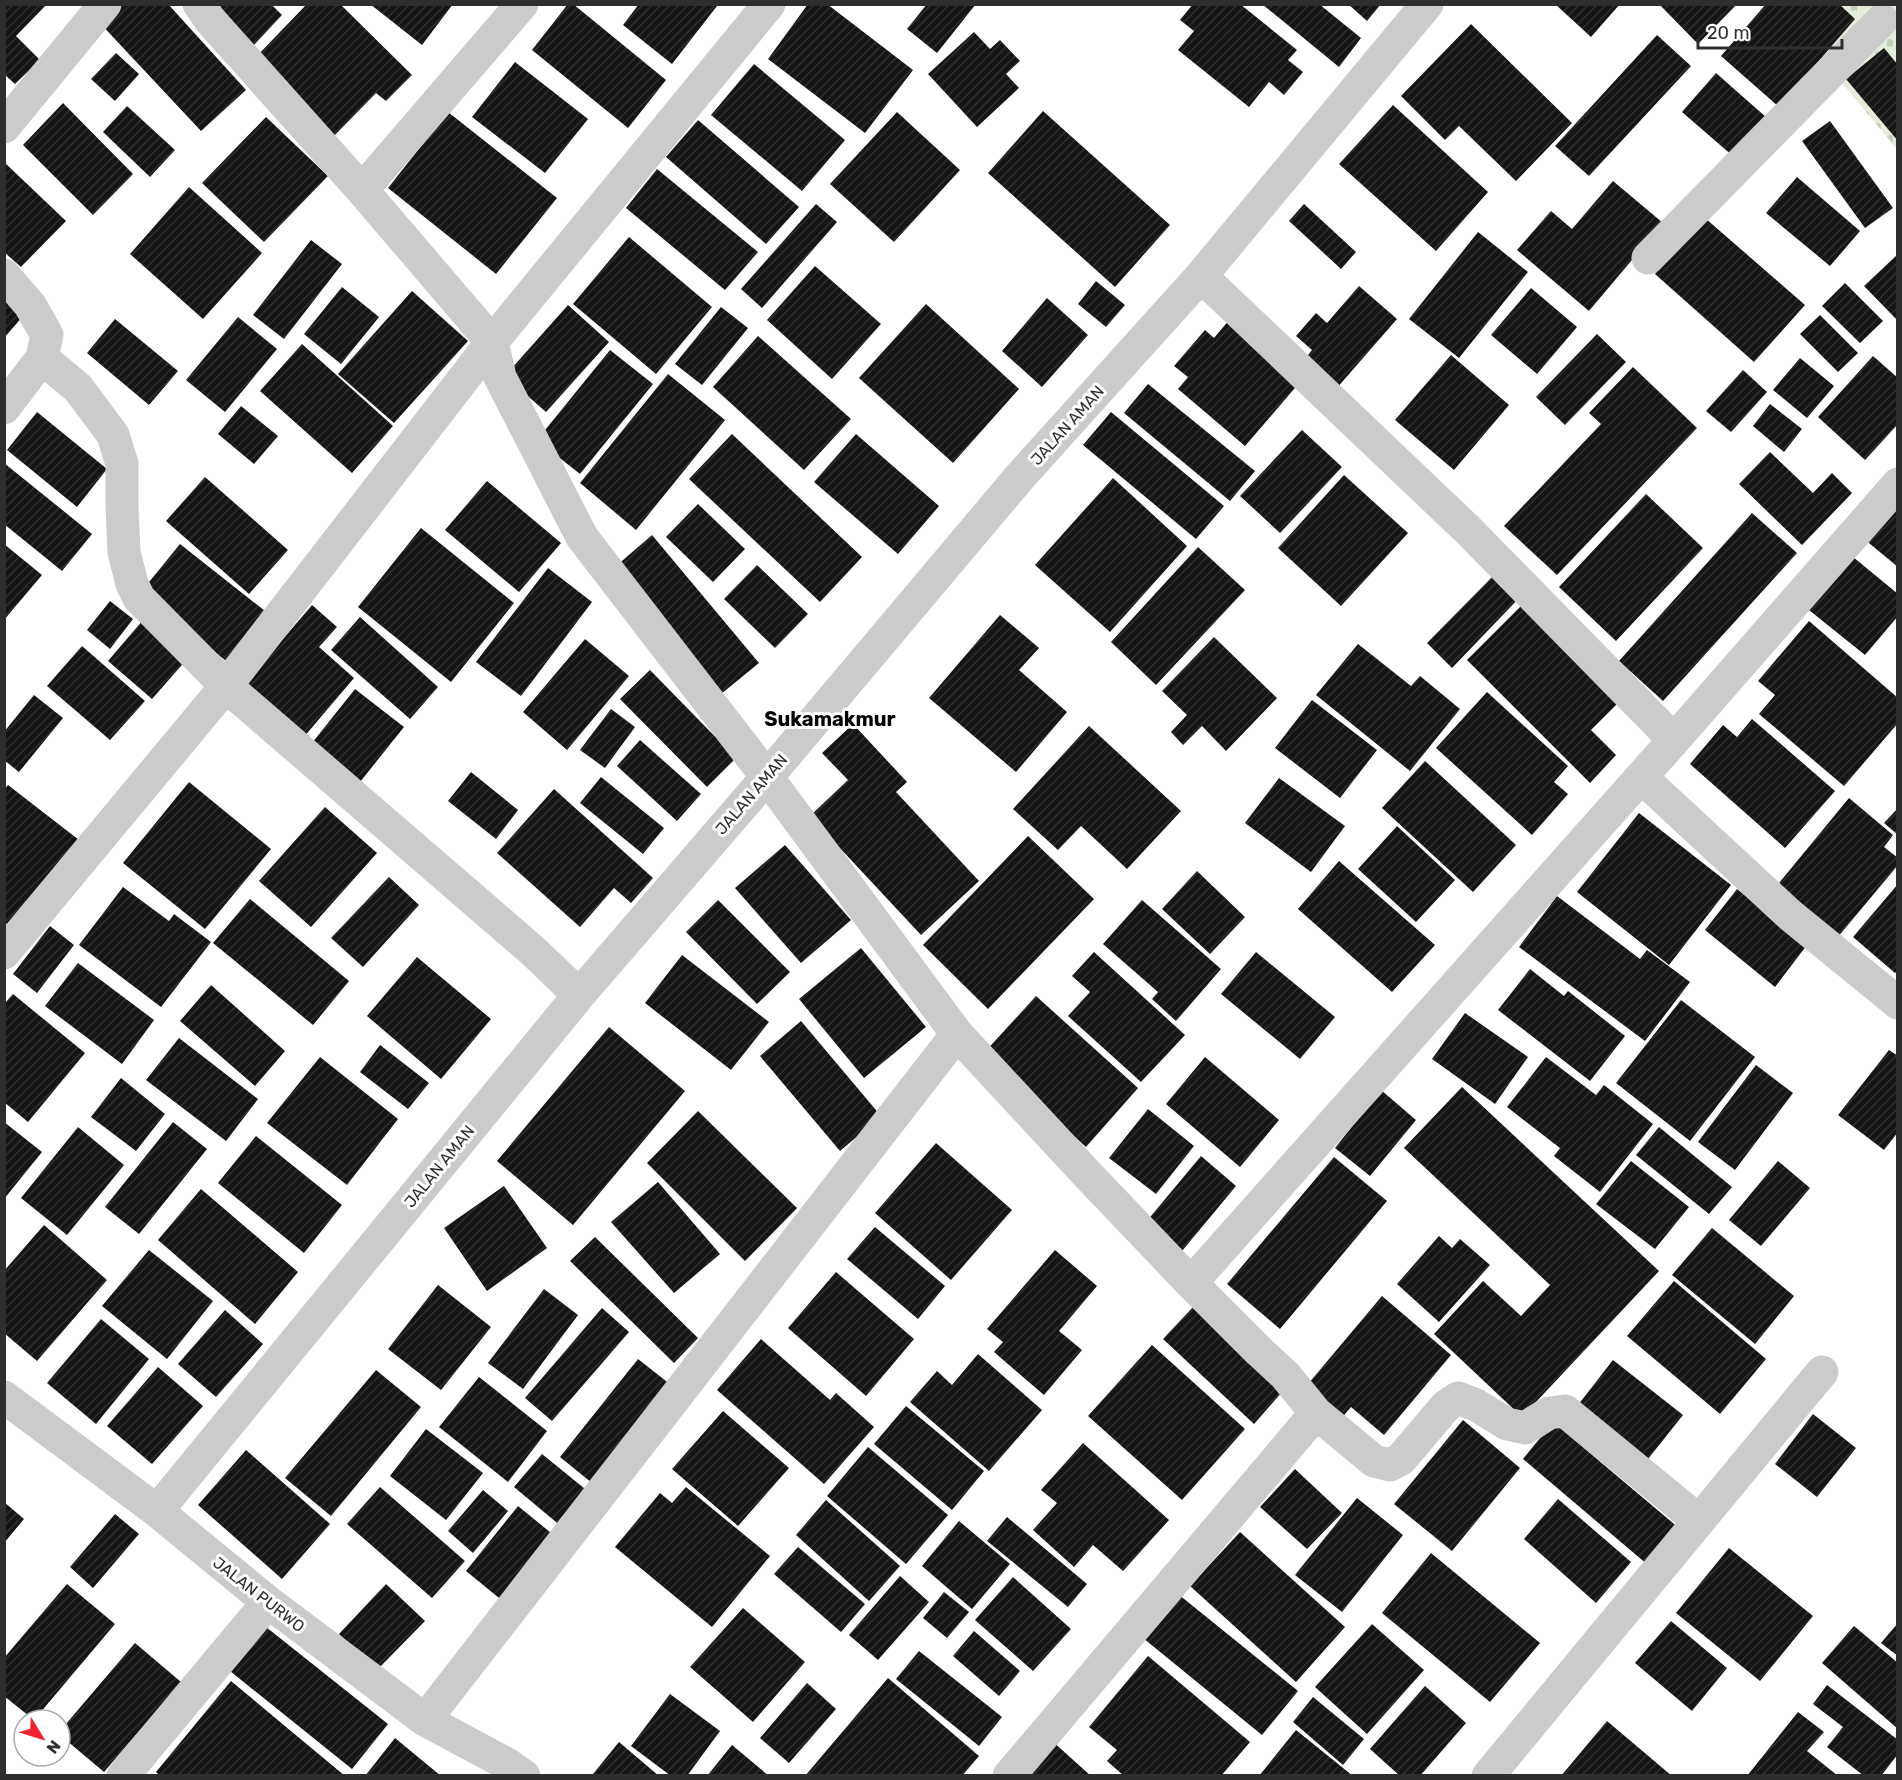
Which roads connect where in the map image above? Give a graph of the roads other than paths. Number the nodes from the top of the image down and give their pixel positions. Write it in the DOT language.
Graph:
graph roads {
  1 [pos="105,4"];
  2 [pos="199,4"];
  3 [pos="522,4"];
  4 [pos="769,4"];
  5 [pos="1427,4"];
  6 [pos="1883,21"];
  7 [pos="4,127"];
  8 [pos="362,190"];
  9 [pos="1648,258"];
  10 [pos="4,275"];
  11 [pos="1201,276"];
  12 [pos="492,342"];
  13 [pos="42,358"];
  14 [pos="4,408"];
  15 [pos="1898,484"];
  16 [pos="226,686"];
  17 [pos="1674,740"];
  18 [pos="767,777"];
  19 [pos="1641,777"];
  20 [pos="4,952"];
  21 [pos="579,995"];
  22 [pos="1898,1003"];
  23 [pos="957,1034"];
  24 [pos="1191,1283"];
  25 [pos="1822,1372"];
  26 [pos="4,1397"];
  27 [pos="1316,1413"];
  28 [pos="157,1511"];
  29 [pos="1698,1520"];
  30 [pos="268,1602"];
  31 [pos="425,1720"];
  32 [pos="123,1776"];
  33 [pos="524,1776"];
  34 [pos="1009,1776"];
  35 [pos="1488,1776"];
  1 -- 7 [label="street"];
  2 -- 8 [label="street"];
  3 -- 8 [label="street"];
  4 -- 12 [label="street"];
  5 -- 11 [label="street, JALAN AMAN"];
  6 -- 9 [label="street"];
  8 -- 12 [label="street"];
  10 -- 13 [label="street"];
  11 -- 17 [label="street"];
  11 -- 18 [label="street, JALAN AMAN"];
  12 -- 16 [label="street"];
  12 -- 18 [label="street"];
  13 -- 14 [label="street"];
  13 -- 16 [label="street"];
  15 -- 17 [label="street"];
  16 -- 20 [label="street"];
  16 -- 21 [label="street"];
  17 -- 19 [label="street"];
  18 -- 21 [label="street, JALAN AMAN"];
  18 -- 23 [label="street"];
  19 -- 22 [label="street"];
  19 -- 24 [label="street"];
  21 -- 28 [label="street, JALAN AMAN"];
  23 -- 24 [label="street"];
  23 -- 31 [label="street"];
  24 -- 27 [label="street"];
  25 -- 29 [label="street"];
  26 -- 28 [label="street, JALAN PURWO"];
  27 -- 29 [label="street"];
  27 -- 34 [label="street"];
  28 -- 30 [label="street, JALAN PURWO"];
  29 -- 35 [label="street"];
  30 -- 31 [label="street, JALAN PURWO"];
  30 -- 32 [label="street"];
  31 -- 33 [label="street, JALAN PURWO"];
}
